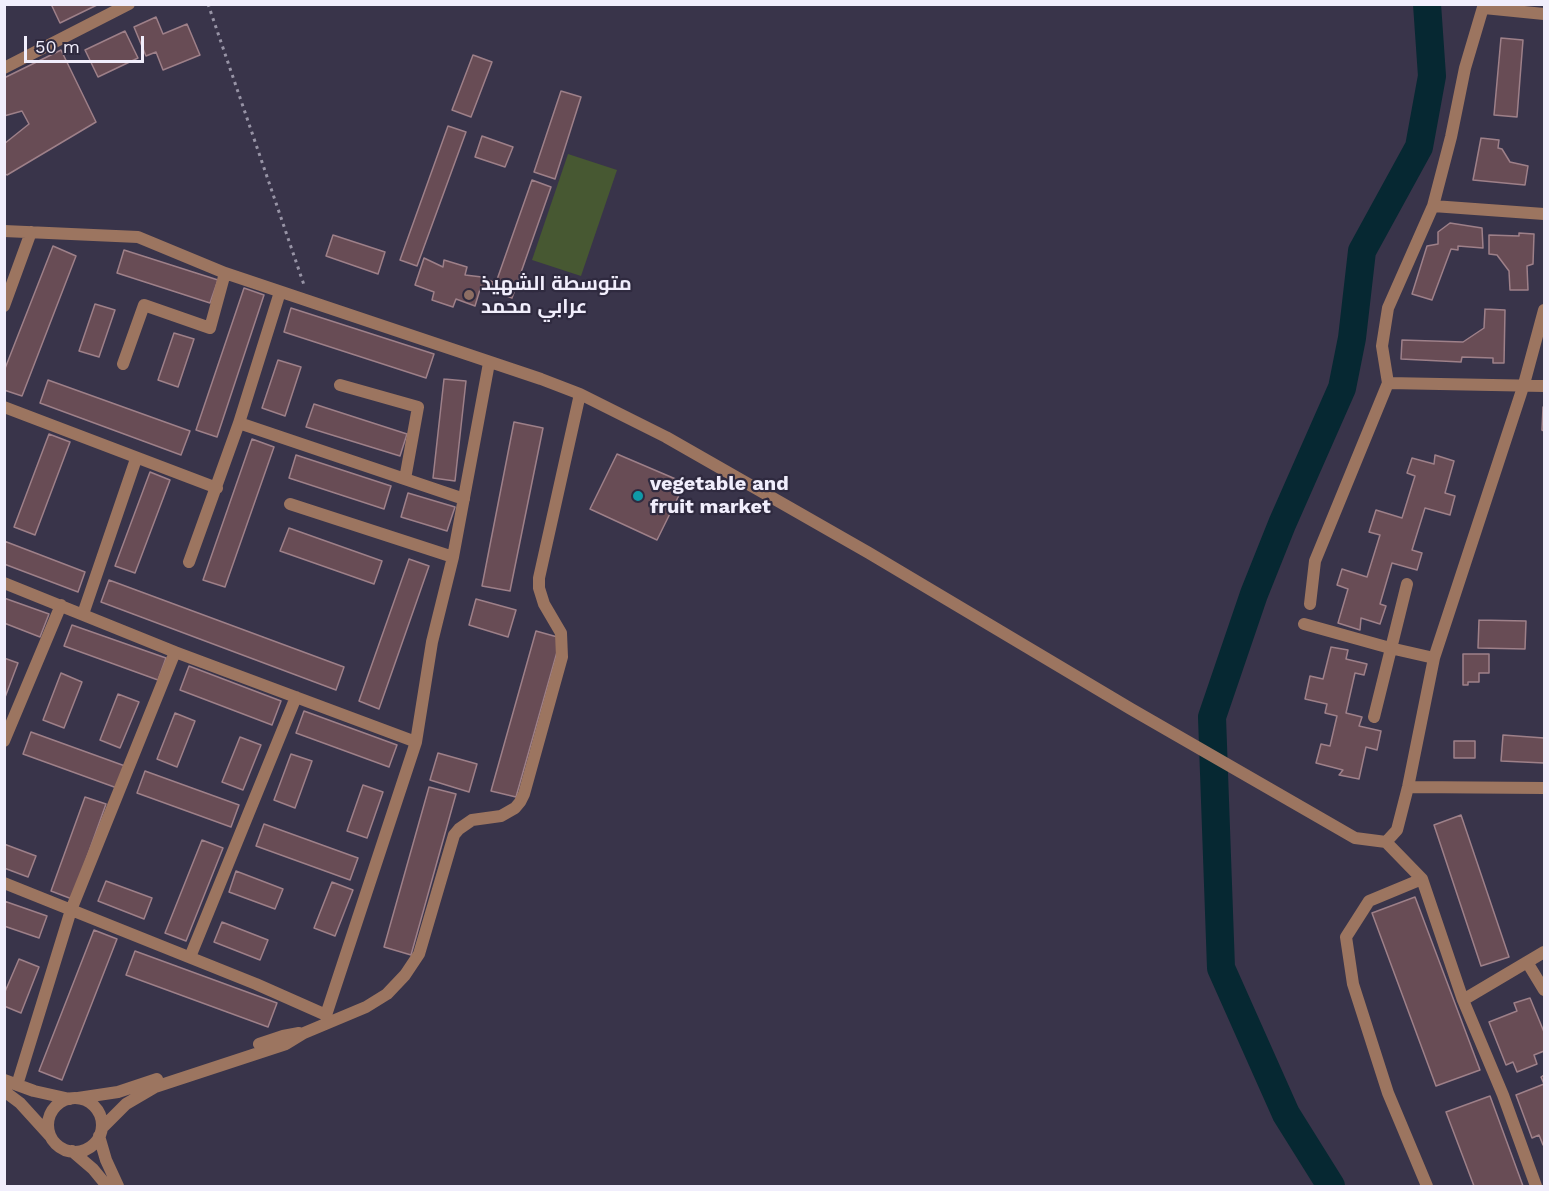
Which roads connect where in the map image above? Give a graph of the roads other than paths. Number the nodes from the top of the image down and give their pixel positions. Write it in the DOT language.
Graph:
graph roads {
  1 [pos="129,4"];
  2 [pos="1484,6"];
  3 [pos="1545,14"];
  4 [pos="4,68"];
  5 [pos="1433,206"];
  6 [pos="1545,214"];
  7 [pos="4,231"];
  8 [pos="31,232"];
  9 [pos="225,273"];
  10 [pos="280,292"];
  11 [pos="4,306"];
  12 [pos="1545,310"];
  13 [pos="489,363"];
  14 [pos="123,364"];
  15 [pos="1388,383"];
  16 [pos="1524,384"];
  17 [pos="340,385"];
  18 [pos="1545,386"];
  19 [pos="579,394"];
  20 [pos="4,407"];
  21 [pos="239,423"];
  22 [pos="136,459"];
  23 [pos="405,479"];
  24 [pos="217,488"];
  25 [pos="464,500"];
  26 [pos="290,504"];
  27 [pos="453,557"];
  28 [pos="189,562"];
  29 [pos="4,583"];
  30 [pos="1407,584"];
  31 [pos="1310,604"];
  32 [pos="61,605"];
  33 [pos="82,614"];
  34 [pos="1304,624"];
  35 [pos="1390,648"];
  36 [pos="176,652"];
  37 [pos="1434,658"];
  38 [pos="296,697"];
  39 [pos="1374,717"];
  40 [pos="4,741"];
  41 [pos="416,742"];
  42 [pos="1408,786"];
  43 [pos="1545,788"];
  44 [pos="1386,842"];
  45 [pos="1422,879"];
  46 [pos="4,883"];
  47 [pos="71,910"];
  48 [pos="1545,952"];
  49 [pos="190,957"];
  50 [pos="1527,962"];
  51 [pos="1545,990"];
  52 [pos="1463,1000"];
  53 [pos="304,1033"];
  54 [pos="4,1080"];
  55 [pos="17,1085"];
  56 [pos="4,1091"];
  57 [pos="74,1098"];
  58 [pos="101,1132"];
  59 [pos="52,1138"];
  60 [pos="72,1151"];
  61 [pos="114,1186"];
  62 [pos="1427,1186"];
  63 [pos="1536,1186"];
  1 -- 4 [label="street"];
  2 -- 3 [label="street"];
  2 -- 5 [label="street"];
  5 -- 6 [label="street"];
  5 -- 15 [label="street"];
  7 -- 8 [label="street"];
  8 -- 9 [label="street"];
  8 -- 11 [label="street"];
  9 -- 10 [label="street"];
  9 -- 14 [label="street"];
  10 -- 13 [label="street"];
  10 -- 21 [label="street"];
  12 -- 16 [label="street"];
  13 -- 19 [label="street"];
  13 -- 25 [label="street"];
  15 -- 16 [label="street"];
  15 -- 31 [label="street"];
  16 -- 18 [label="street"];
  16 -- 37 [label="street"];
  17 -- 23 [label="street"];
  19 -- 44 [label="street"];
  19 -- 53 [label="street"];
  20 -- 22 [label="street"];
  21 -- 23 [label="street"];
  21 -- 24 [label="street"];
  22 -- 24 [label="street"];
  22 -- 33 [label="street"];
  23 -- 25 [label="street"];
  24 -- 28 [label="street"];
  25 -- 27 [label="street"];
  26 -- 27 [label="street"];
  27 -- 41 [label="street"];
  29 -- 32 [label="street"];
  30 -- 35 [label="street"];
  32 -- 33 [label="street"];
  32 -- 40 [label="street"];
  33 -- 36 [label="street"];
  34 -- 35 [label="street"];
  35 -- 37 [label="street"];
  35 -- 39 [label="street"];
  36 -- 38 [label="street"];
  36 -- 47 [label="street"];
  37 -- 42 [label="street"];
  38 -- 41 [label="street"];
  38 -- 49 [label="street"];
  41 -- 49 [label="street"];
  42 -- 43 [label="street"];
  42 -- 44 [label="street"];
  44 -- 45 [label="street"];
  45 -- 52 [label="street"];
  45 -- 62 [label="street"];
  46 -- 47 [label="street"];
  47 -- 49 [label="street"];
  47 -- 55 [label="street"];
  48 -- 50 [label="street"];
  50 -- 51 [label="street"];
  50 -- 52 [label="street"];
  52 -- 63 [label="street"];
  53 -- 57 [label="street"];
  53 -- 58 [label="street"];
  54 -- 55 [label="street"];
  55 -- 57 [label="street"];
  56 -- 59 [label="street"];
  57 -- 58 [label="street"];
  57 -- 59 [label="street"];
  58 -- 60 [label="street"];
  58 -- 61 [label="street"];
  59 -- 60 [label="street"];
  60 -- 61 [label="street"];
}
